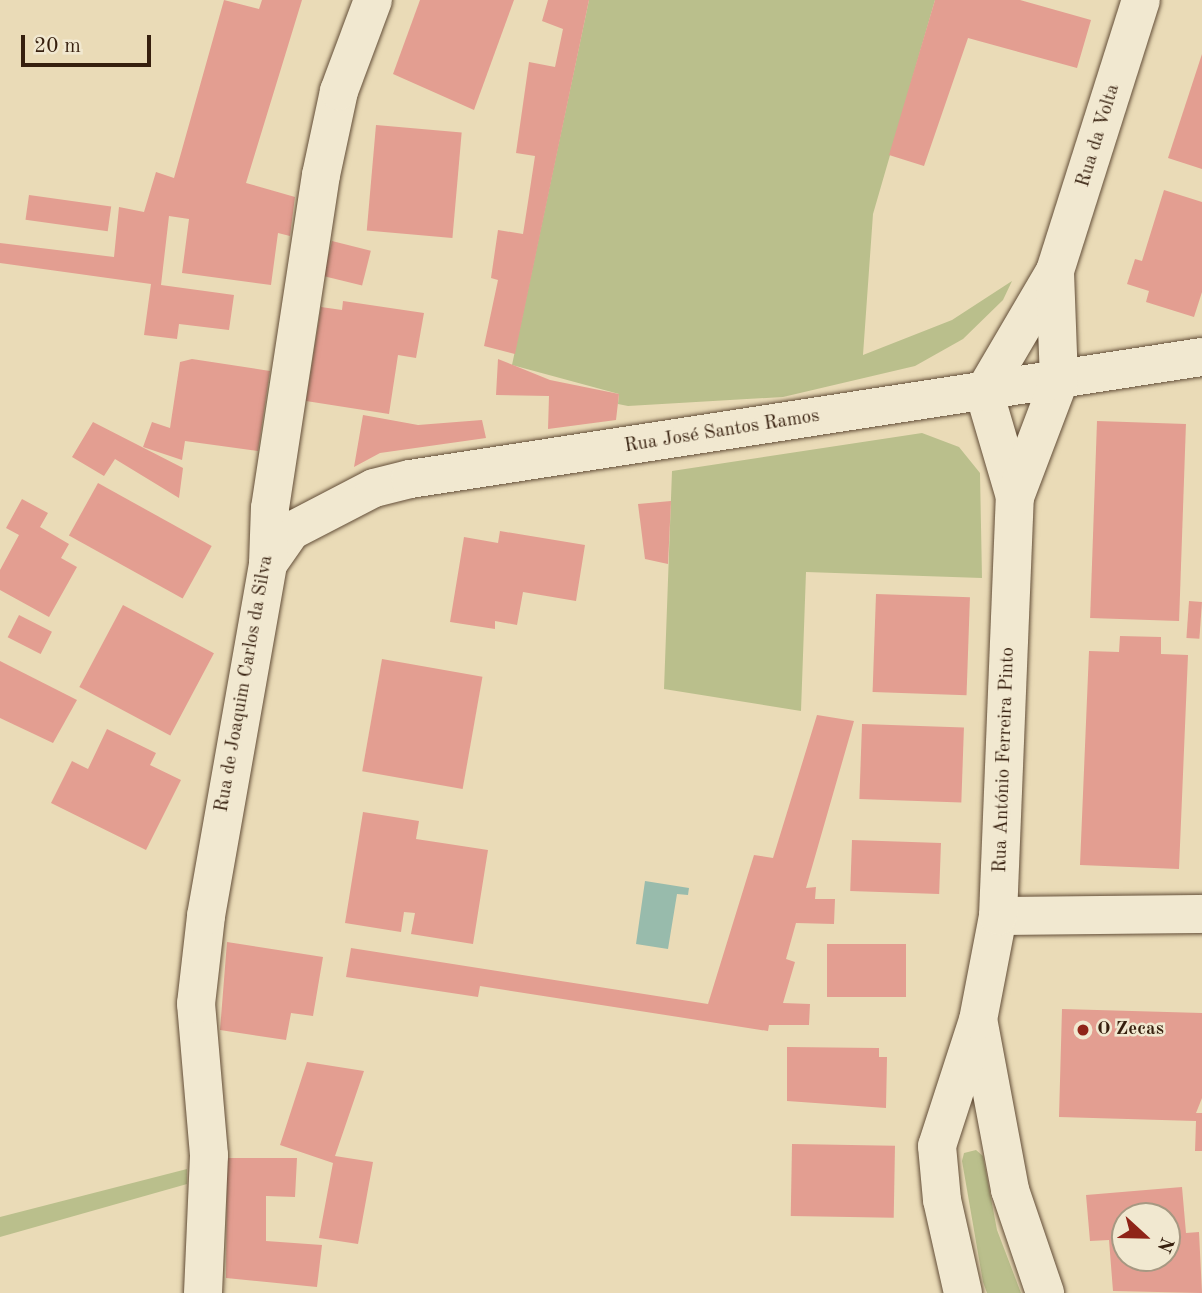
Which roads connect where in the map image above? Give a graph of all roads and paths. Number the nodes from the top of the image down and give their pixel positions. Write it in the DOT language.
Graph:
graph roads {
  1 [pos="373,0"];
  2 [pos="1141,0"];
  3 [pos="1055,271"];
  4 [pos="1202,357"];
  5 [pos="1059,381"];
  6 [pos="984,392"];
  7 [pos="1015,498"];
  8 [pos="268,564"];
  9 [pos="1202,914"];
  10 [pos="998,916"];
  11 [pos="978,1020"];
  12 [pos="203,1293"];
  13 [pos="963,1293"];
  14 [pos="1045,1293"];
  1 -- 8 [label="street, Rua de Joaquim Carlos da Silva"];
  2 -- 3 [label="street, Rua da Volta"];
  3 -- 5 [label="street, Rua da Volta"];
  3 -- 6 [label="street, Rua da Volta"];
  4 -- 5 [label="street, Rua José Santos Ramos"];
  5 -- 6 [label="street, Rua José Santos Ramos"];
  5 -- 7 [label="street, Rua António Ferreira Pinto"];
  6 -- 7 [label="street, Rua António Ferreira Pinto"];
  6 -- 8 [label="street, Rua José Santos Ramos"];
  7 -- 10 [label="street, Rua António Ferreira Pinto"];
  8 -- 12 [label="street, Rua de Joaquim Carlos da Silva"];
  9 -- 10 [label="street"];
  10 -- 11 [label="street, Rua António Ferreira Pinto"];
  11 -- 13 [label="street, Rua António Ferreira Pinto"];
  11 -- 14 [label="street, Rua António Ferreira Pinto"];
}
